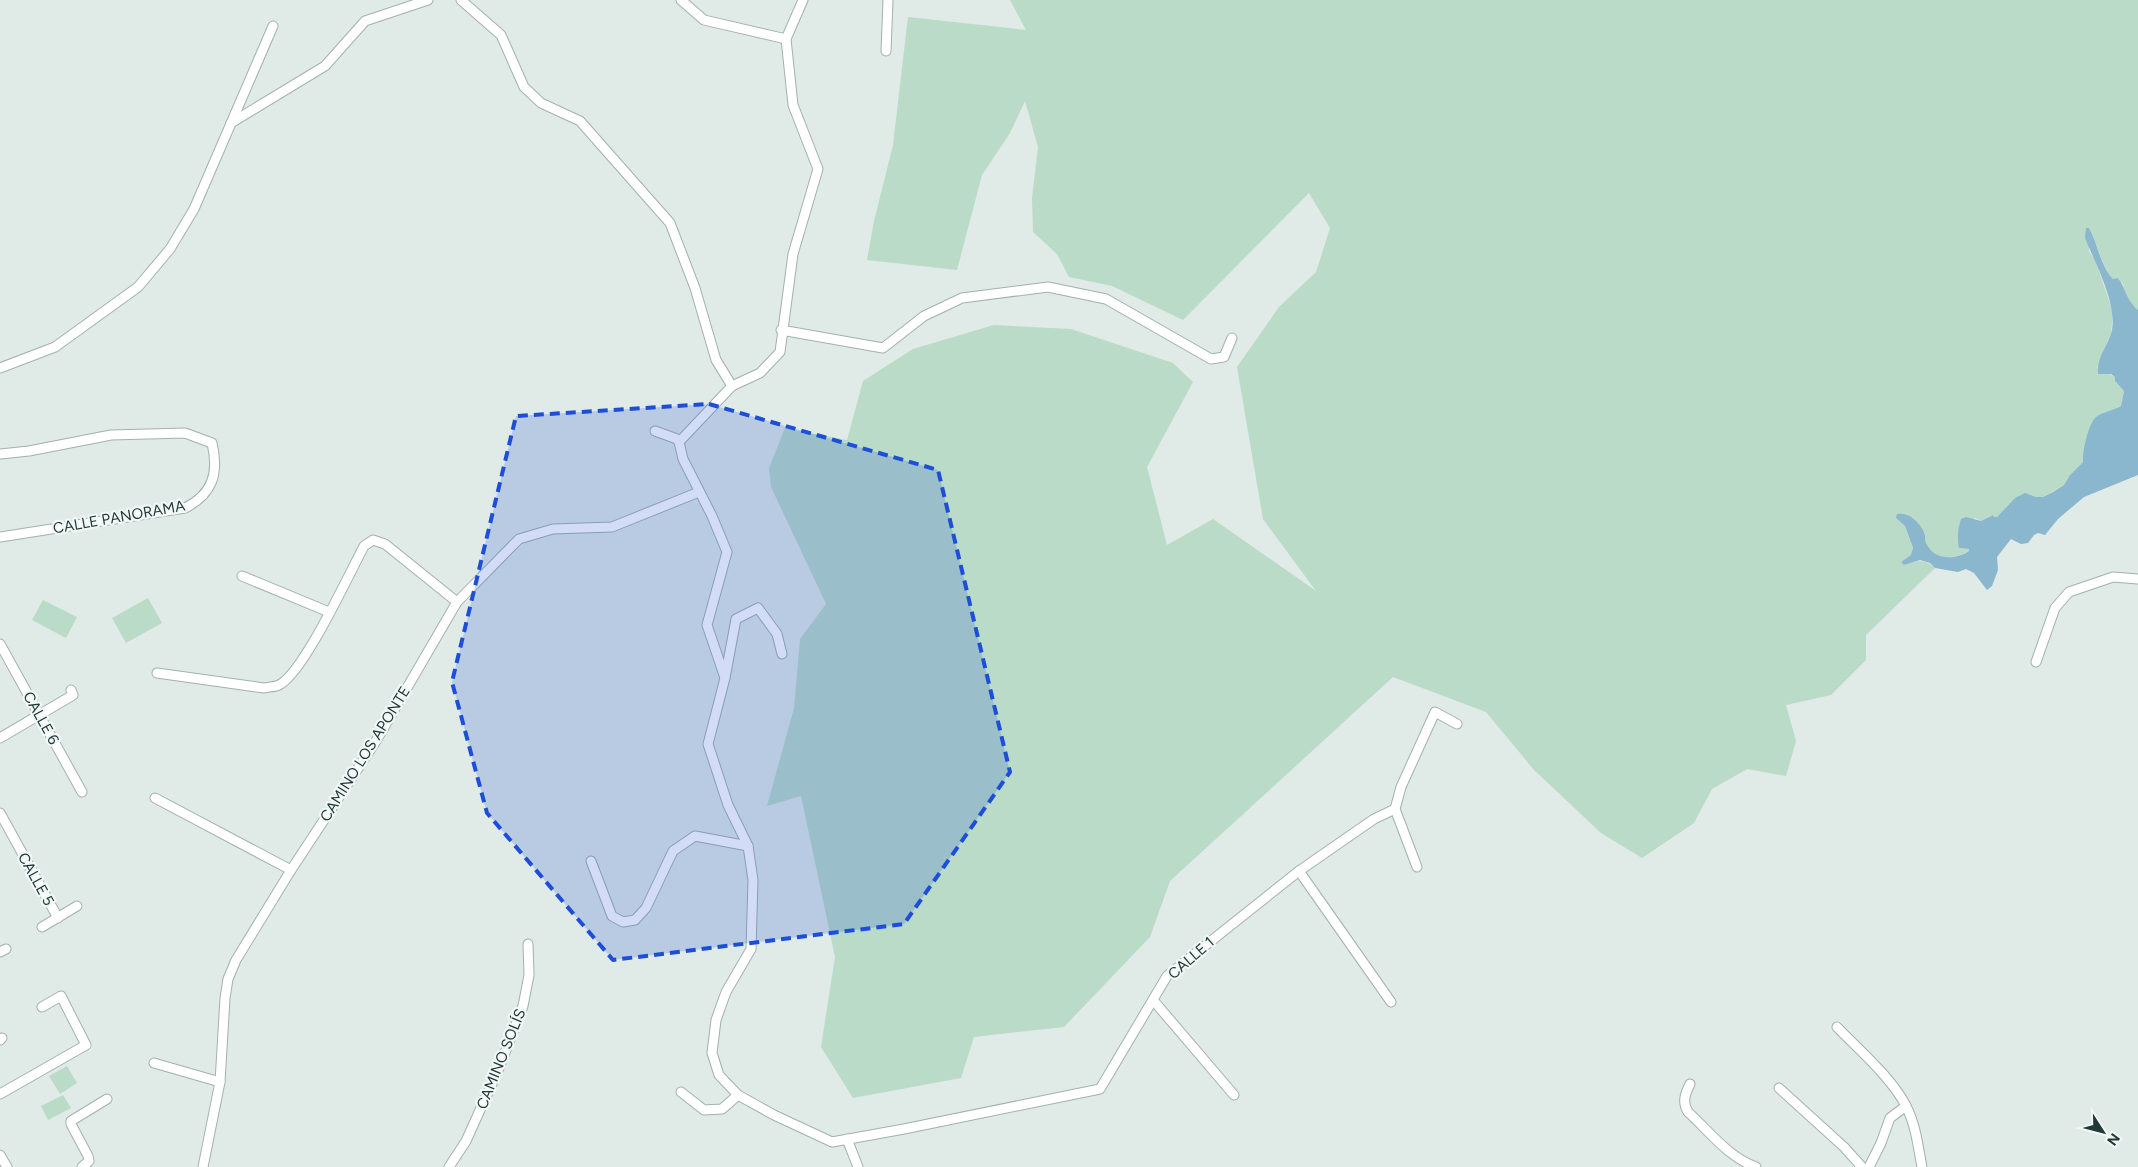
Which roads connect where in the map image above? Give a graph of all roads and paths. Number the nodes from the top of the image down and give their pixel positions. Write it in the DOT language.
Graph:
graph roads {
  1 [pos="428,0"];
  2 [pos="461,0"];
  3 [pos="681,0"];
  4 [pos="803,0"];
  5 [pos="888,0"];
  6 [pos="272,26"];
  7 [pos="786,39"];
  8 [pos="886,51"];
  9 [pos="230,124"];
  10 [pos="781,330"];
  11 [pos="1232,338"];
  12 [pos="0,368"];
  13 [pos="732,386"];
  14 [pos="655,432"];
  15 [pos="679,442"];
  16 [pos="0,454"];
  17 [pos="699,492"];
  18 [pos="0,537"];
  19 [pos="242,576"];
  20 [pos="2138,579"];
  21 [pos="457,602"];
  22 [pos="329,612"];
  23 [pos="0,644"];
  24 [pos="782,654"];
  25 [pos="2036,662"];
  26 [pos="158,673"];
  27 [pos="725,678"];
  28 [pos="71,690"];
  29 [pos="39,715"];
  30 [pos="1457,724"];
  31 [pos="0,738"];
  32 [pos="82,792"];
  33 [pos="154,798"];
  34 [pos="1395,808"];
  35 [pos="0,813"];
  36 [pos="748,846"];
  37 [pos="590,862"];
  38 [pos="1417,868"];
  39 [pos="291,870"];
  40 [pos="1299,871"];
  41 [pos="77,906"];
  42 [pos="58,918"];
  43 [pos="42,927"];
  44 [pos="528,944"];
  45 [pos="1153,1000"];
  46 [pos="1391,1002"];
  47 [pos="42,1007"];
  48 [pos="1837,1027"];
  49 [pos="154,1063"];
  50 [pos="220,1082"];
  51 [pos="1690,1084"];
  52 [pos="1779,1088"];
  53 [pos="1,1091"];
  54 [pos="682,1092"];
  55 [pos="738,1095"];
  56 [pos="1234,1096"];
  57 [pos="107,1099"];
  58 [pos="1906,1106"];
  59 [pos="847,1139"];
  60 [pos="0,1155"];
  61 [pos="7,1167"];
  62 [pos="82,1167"];
  63 [pos="203,1167"];
  64 [pos="449,1167"];
  65 [pos="858,1167"];
  66 [pos="1756,1167"];
  67 [pos="1862,1167"];
  68 [pos="1869,1167"];
  69 [pos="1922,1167"];
  1 -- 9 [label="street"];
  2 -- 13 [label="street"];
  3 -- 7 [label="street"];
  4 -- 7 [label="street"];
  5 -- 8 [label="street"];
  6 -- 9 [label="street"];
  7 -- 10 [label="street"];
  9 -- 12 [label="street"];
  10 -- 11 [label="street"];
  10 -- 13 [label="street"];
  13 -- 15 [label="street"];
  14 -- 15 [label="street"];
  15 -- 17 [label="street"];
  16 -- 18 [label="street, CALLE PANORAMA"];
  17 -- 21 [label="street, CAMINO LOS APONTE"];
  17 -- 27 [label="street"];
  19 -- 22 [label="street"];
  20 -- 25 [label="street"];
  21 -- 22 [label="street"];
  21 -- 39 [label="street, CAMINO LOS APONTE"];
  22 -- 26 [label="street"];
  23 -- 29 [label="street, CALLE 6"];
  24 -- 27 [label="street, CALLE 1"];
  27 -- 36 [label="street, CALLE 1"];
  28 -- 29 [label="street"];
  29 -- 31 [label="street"];
  29 -- 32 [label="street, CALLE 6"];
  30 -- 34 [label="street"];
  33 -- 39 [label="street"];
  34 -- 38 [label="street"];
  34 -- 40 [label="street, CALLE 1"];
  35 -- 42 [label="street, CALLE 5"];
  36 -- 37 [label="street"];
  36 -- 55 [label="street, CALLE 1"];
  39 -- 50 [label="street, CAMINO LOS APONTE"];
  40 -- 45 [label="street, CALLE 1"];
  40 -- 46 [label="street"];
  41 -- 42 [label="street"];
  42 -- 43 [label="street"];
  44 -- 64 [label="street, CAMINO SOLÍS"];
  45 -- 56 [label="street"];
  45 -- 59 [label="street, CALLE 1"];
  47 -- 53 [label="street"];
  48 -- 58 [label="street"];
  49 -- 50 [label="street"];
  50 -- 63 [label="street, CAMINO LOS APONTE"];
  51 -- 66 [label="street"];
  52 -- 67 [label="street"];
  54 -- 55 [label="street"];
  55 -- 59 [label="street, CALLE 1"];
  57 -- 62 [label="street"];
  58 -- 68 [label="street"];
  58 -- 69 [label="street"];
  59 -- 65 [label="street"];
  60 -- 61 [label="street"];
}
